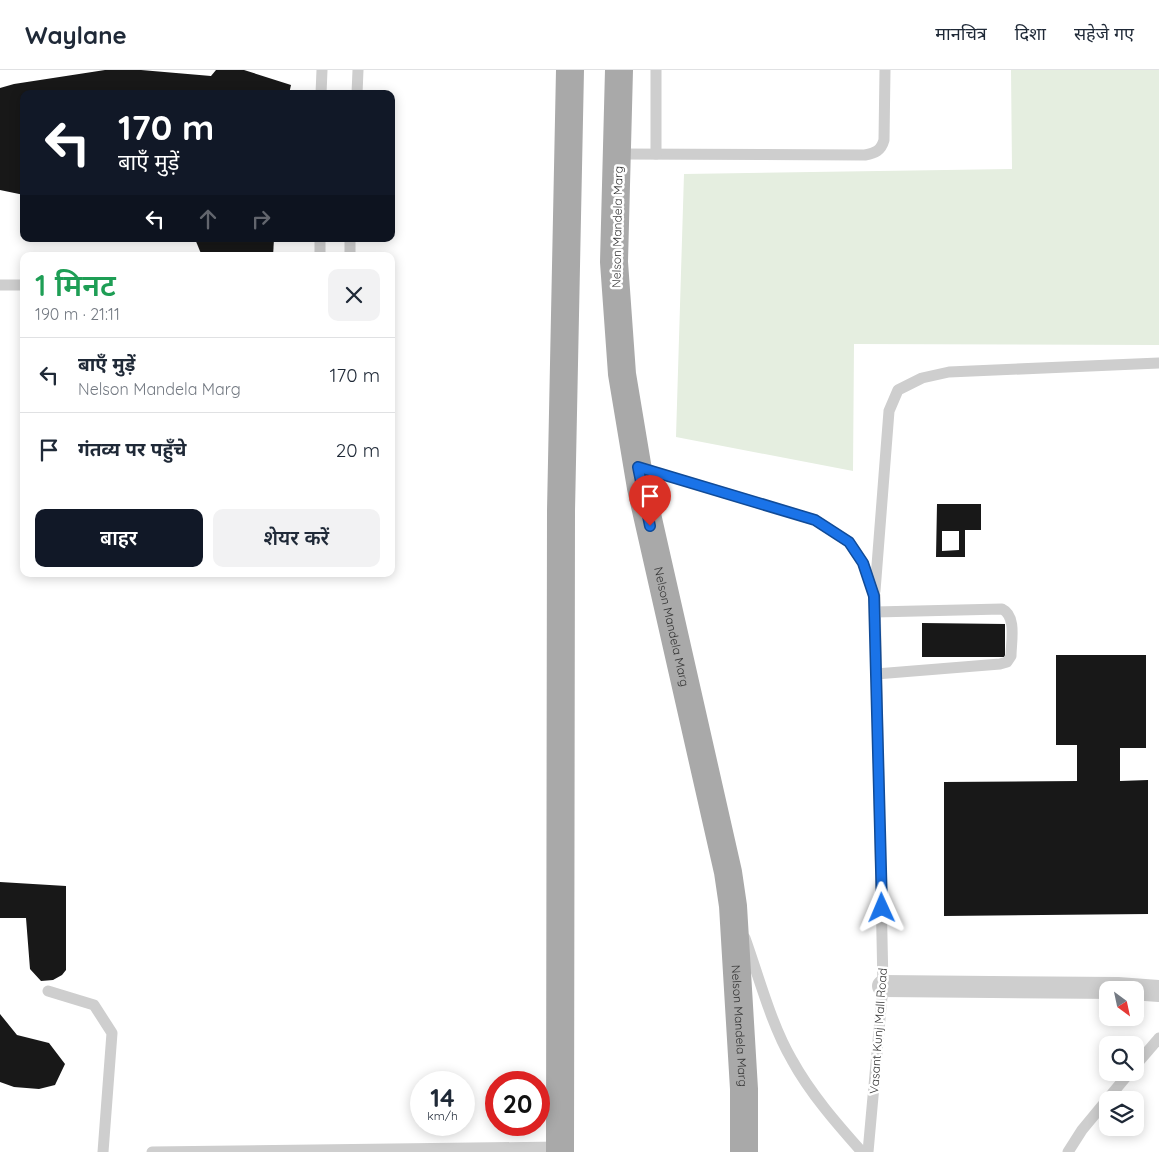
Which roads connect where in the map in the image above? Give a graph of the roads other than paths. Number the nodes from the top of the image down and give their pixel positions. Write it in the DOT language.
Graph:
graph roads {
  1 [pos="322,70"];
  2 [pos="358,70"];
  3 [pos="570,70"];
  4 [pos="618,70"];
  5 [pos="656,70"];
  6 [pos="885,70"];
  7 [pos="321,90"];
  8 [pos="357,90"];
  9 [pos="618,154"];
  10 [pos="656,154"];
  11 [pos="0,285"];
  12 [pos="20,285"];
  13 [pos="1159,363"];
  14 [pos="638,467"];
  15 [pos="874,596"];
  16 [pos="875,612"];
  17 [pos="876,674"];
  18 [pos="733,906"];
  19 [pos="884,986"];
  20 [pos="48,991"];
  21 [pos="1159,991"];
  22 [pos="1159,1038"];
  23 [pos="1144,1056"];
  24 [pos="1123,1081"];
  25 [pos="560,1150"];
  26 [pos="103,1152"];
  27 [pos="152,1152"];
  28 [pos="744,1152"];
  29 [pos="862,1152"];
  30 [pos="868,1152"];
  31 [pos="1068,1152"];
  1 -- 7 [label="lane"];
  2 -- 8 [label="lane"];
  3 -- 25 [label="main road"];
  4 -- 9 [label="main road, Nelson Mandela Marg"];
  5 -- 10 [label="lane"];
  6 -- 10 [label="lane"];
  9 -- 10 [label="lane"];
  9 -- 14 [label="main road, Nelson Mandela Marg"];
  11 -- 12 [label="lane"];
  13 -- 15 [label="lane"];
  14 -- 15 [label="lane, Vasant Kunj Mall Road"];
  14 -- 18 [label="main road, Nelson Mandela Marg"];
  15 -- 16 [label="lane, Vasant Kunj Mall Road"];
  16 -- 17 [label="lane, Vasant Kunj Mall Road"];
  16 -- 17 [label="lane"];
  17 -- 19 [label="lane, Vasant Kunj Mall Road"];
  18 -- 28 [label="main road, Nelson Mandela Marg"];
  18 -- 29 [label="lane"];
  19 -- 21 [label="street"];
  19 -- 30 [label="lane, Vasant Kunj Mall Road"];
  20 -- 26 [label="lane"];
  22 -- 23 [label="lane"];
  24 -- 31 [label="lane"];
  25 -- 27 [label="lane"];
}
